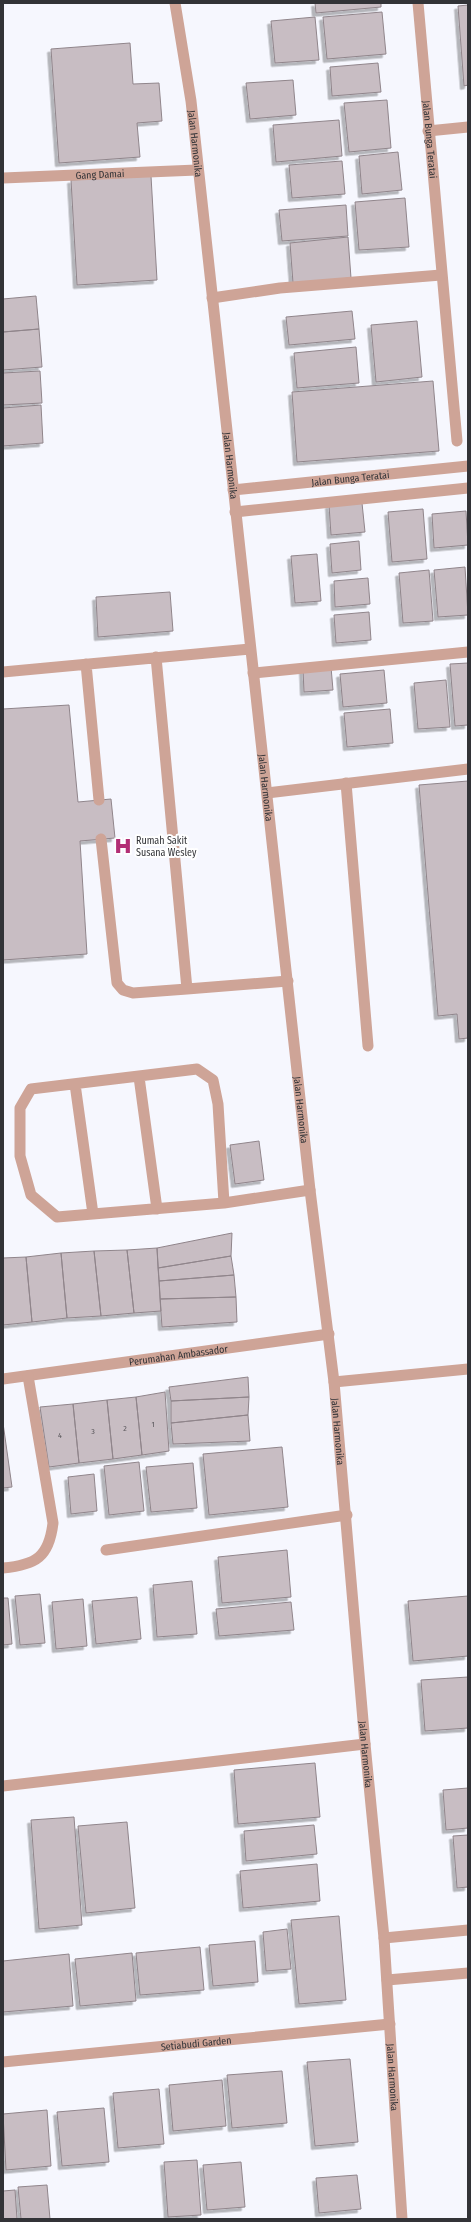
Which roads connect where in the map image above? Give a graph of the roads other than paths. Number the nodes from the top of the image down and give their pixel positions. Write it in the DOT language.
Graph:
graph roads {
  1 [pos="176,3"];
  2 [pos="418,3"];
  3 [pos="468,127"];
  4 [pos="428,131"];
  5 [pos="197,170"];
  6 [pos="3,178"];
  7 [pos="441,275"];
  8 [pos="212,298"];
  9 [pos="457,441"];
  10 [pos="468,466"];
  11 [pos="468,488"];
  12 [pos="233,490"];
  13 [pos="235,512"];
  14 [pos="250,649"];
  15 [pos="468,652"];
  16 [pos="156,657"];
  17 [pos="86,664"];
  18 [pos="3,672"];
  19 [pos="253,673"];
  20 [pos="468,769"];
  21 [pos="346,783"];
  22 [pos="267,793"];
  23 [pos="99,800"];
  24 [pos="101,839"];
  25 [pos="288,981"];
  26 [pos="187,989"];
  27 [pos="368,1046"];
  28 [pos="139,1076"];
  29 [pos="75,1084"];
  30 [pos="310,1190"];
  31 [pos="224,1203"];
  32 [pos="157,1209"];
  33 [pos="93,1214"];
  34 [pos="329,1334"];
  35 [pos="468,1369"];
  36 [pos="28,1376"];
  37 [pos="3,1379"];
  38 [pos="334,1382"];
  39 [pos="347,1515"];
  40 [pos="106,1550"];
  41 [pos="3,1568"];
  42 [pos="365,1744"];
  43 [pos="3,1786"];
  44 [pos="468,1930"];
  45 [pos="384,1938"];
  46 [pos="468,1973"];
  47 [pos="387,1980"];
  48 [pos="390,2024"];
  49 [pos="3,2062"];
  50 [pos="402,2219"];
  1 -- 5 [label="street, Jalan Harmonika"];
  2 -- 4 [label="street, Jalan Bunga Teratai"];
  3 -- 4 [label="street"];
  4 -- 7 [label="street, Jalan Bunga Teratai"];
  5 -- 6 [label="street, Gang Damai"];
  5 -- 8 [label="street, Jalan Harmonika"];
  7 -- 8 [label="street"];
  7 -- 9 [label="street, Jalan Bunga Teratai"];
  8 -- 12 [label="street, Jalan Harmonika"];
  10 -- 12 [label="street, Jalan Bunga Teratai"];
  11 -- 13 [label="street"];
  12 -- 13 [label="street, Jalan Harmonika"];
  13 -- 14 [label="street, Jalan Harmonika"];
  14 -- 16 [label="street"];
  14 -- 19 [label="street, Jalan Harmonika"];
  15 -- 19 [label="street"];
  16 -- 17 [label="street"];
  16 -- 26 [label="street"];
  17 -- 18 [label="street"];
  17 -- 23 [label="street"];
  19 -- 22 [label="street, Jalan Harmonika"];
  20 -- 21 [label="street"];
  21 -- 22 [label="street"];
  21 -- 27 [label="street"];
  22 -- 25 [label="street, Jalan Harmonika"];
  24 -- 26 [label="street"];
  25 -- 26 [label="street"];
  25 -- 30 [label="street, Jalan Harmonika"];
  28 -- 29 [label="street"];
  28 -- 31 [label="street"];
  28 -- 32 [label="street"];
  29 -- 33 [label="street"];
  29 -- 33 [label="street"];
  30 -- 31 [label="street"];
  30 -- 34 [label="street, Jalan Harmonika"];
  31 -- 32 [label="street"];
  32 -- 33 [label="street"];
  34 -- 36 [label="street, Perumahan Ambassador"];
  34 -- 38 [label="street, Jalan Harmonika"];
  35 -- 38 [label="street"];
  36 -- 37 [label="street, Perumahan Ambassador"];
  36 -- 41 [label="street"];
  38 -- 39 [label="street, Jalan Harmonika"];
  39 -- 40 [label="street"];
  39 -- 42 [label="street, Jalan Harmonika"];
  42 -- 43 [label="street"];
  42 -- 45 [label="street, Jalan Harmonika"];
  44 -- 45 [label="street"];
  45 -- 47 [label="street, Jalan Harmonika"];
  46 -- 47 [label="street"];
  47 -- 48 [label="street, Jalan Harmonika"];
  48 -- 49 [label="street, Setiabudi Garden"];
  48 -- 50 [label="street, Jalan Harmonika"];
}
